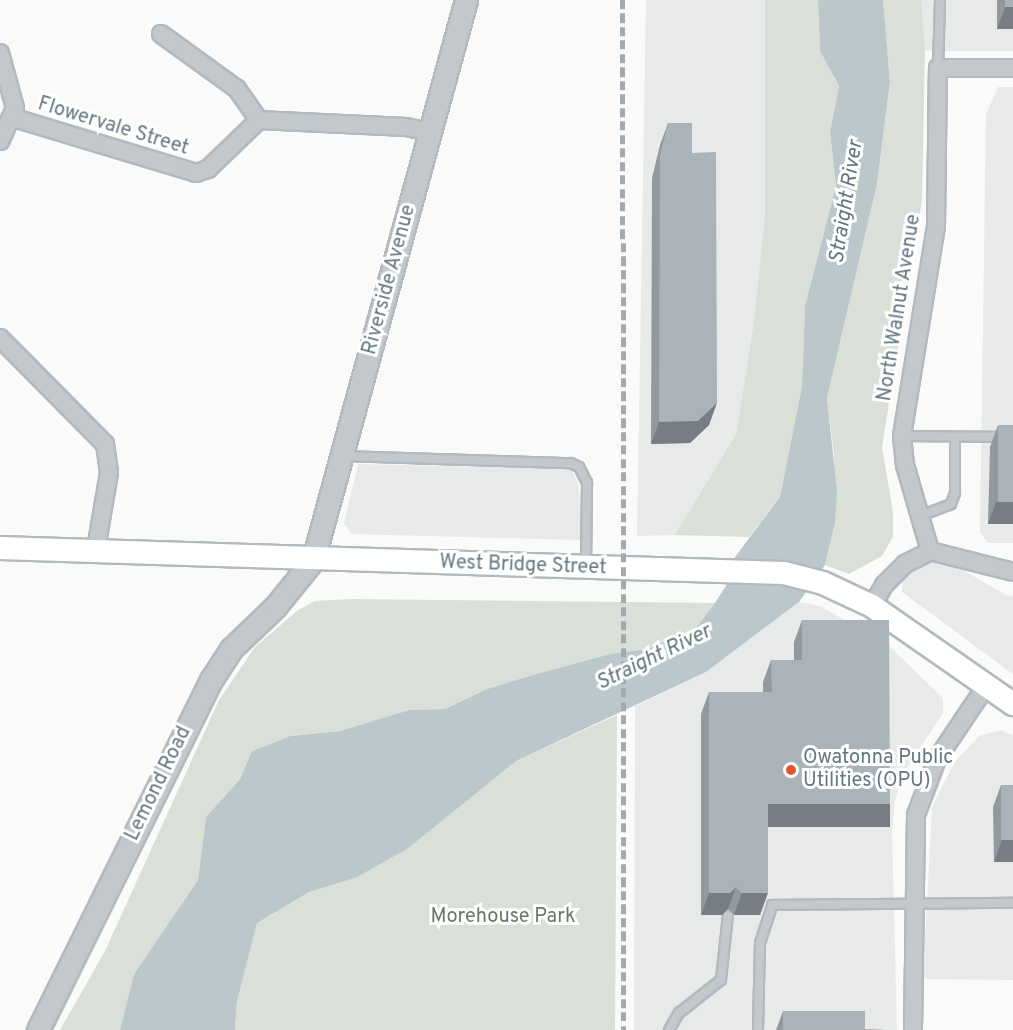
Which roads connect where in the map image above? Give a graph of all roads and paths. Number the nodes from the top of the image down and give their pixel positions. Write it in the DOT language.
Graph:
graph roads {
  1 [pos="466,0"];
  2 [pos="940,0"];
  3 [pos="161,34"];
  4 [pos="0,53"];
  5 [pos="938,68"];
  6 [pos="1013,68"];
  7 [pos="14,118"];
  8 [pos="259,120"];
  9 [pos="430,132"];
  10 [pos="0,141"];
  11 [pos="0,338"];
  12 [pos="902,436"];
  13 [pos="955,437"];
  14 [pos="1013,437"];
  15 [pos="342,456"];
  16 [pos="920,516"];
  17 [pos="0,548"];
  18 [pos="96,549"];
  19 [pos="930,551"];
  20 [pos="313,560"];
  21 [pos="586,568"];
  22 [pos="1013,572"];
  23 [pos="872,606"];
  24 [pos="987,686"];
  25 [pos="1013,704"];
  26 [pos="913,902"];
  27 [pos="1013,903"];
  28 [pos="728,915"];
  29 [pos="38,1030"];
  30 [pos="669,1030"];
  31 [pos="758,1030"];
  32 [pos="913,1030"];
  1 -- 9 [label="street, Riverside Avenue"];
  2 -- 5 [label="lane"];
  3 -- 8 [label="street"];
  4 -- 7 [label="street"];
  5 -- 6 [label="street"];
  5 -- 12 [label="street, North Walnut Avenue"];
  7 -- 8 [label="street, Flowervale Street"];
  7 -- 10 [label="street"];
  8 -- 9 [label="street"];
  9 -- 15 [label="street, Riverside Avenue"];
  11 -- 18 [label="street"];
  12 -- 13 [label="lane"];
  12 -- 16 [label="street, North Walnut Avenue"];
  13 -- 14 [label="lane"];
  13 -- 16 [label="lane"];
  15 -- 20 [label="street, Riverside Avenue"];
  15 -- 21 [label="lane"];
  16 -- 19 [label="street, North Walnut Avenue"];
  17 -- 18 [label="main road, West Bridge Street"];
  18 -- 20 [label="main road, West Bridge Street"];
  19 -- 22 [label="street"];
  19 -- 23 [label="street"];
  20 -- 21 [label="main road, West Bridge Street"];
  20 -- 29 [label="street, Lemond Road"];
  21 -- 23 [label="main road, West Bridge Street"];
  23 -- 24 [label="main road, West Bridge Street"];
  24 -- 25 [label="main road, West Bridge Street"];
  24 -- 26 [label="street"];
  26 -- 27 [label="lane"];
  26 -- 31 [label="lane"];
  26 -- 32 [label="street"];
  28 -- 30 [label="lane"];
}
